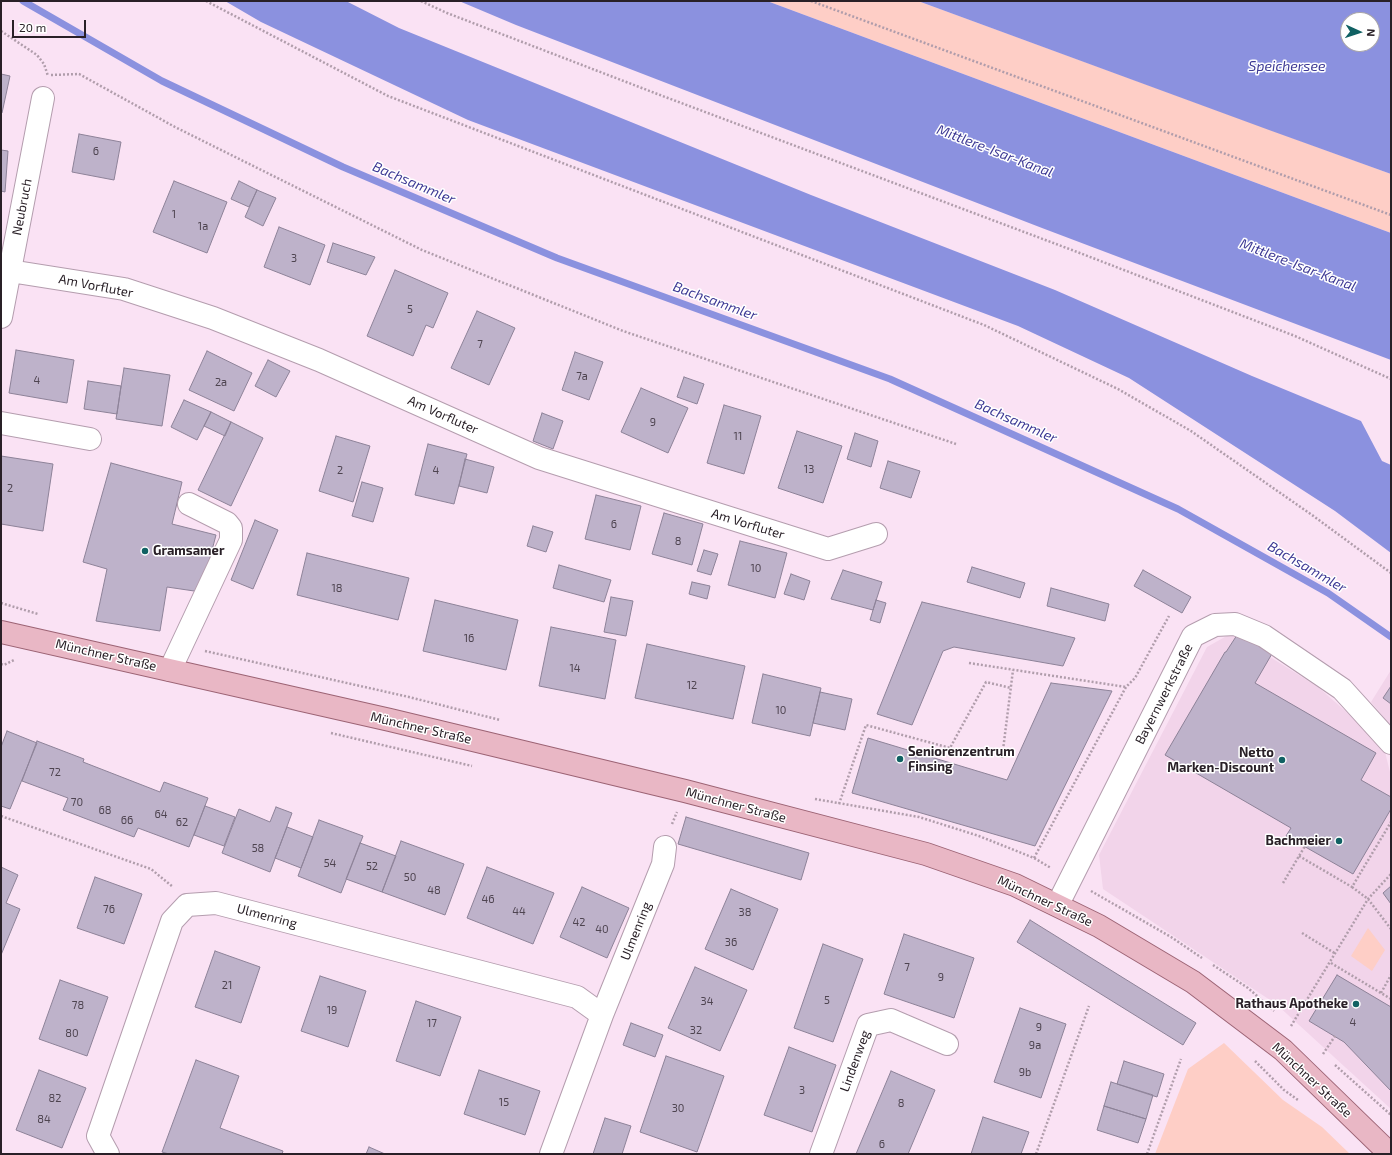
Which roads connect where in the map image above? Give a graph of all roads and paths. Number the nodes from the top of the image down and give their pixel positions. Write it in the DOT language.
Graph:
graph roads {
  1 [pos="206,1"];
  2 [pos="421,1"];
  3 [pos="810,1"];
  4 [pos="1,31"];
  5 [pos="48,75"];
  6 [pos="43,98"];
  7 [pos="1391,215"];
  8 [pos="10,271"];
  9 [pos="1,317"];
  10 [pos="1391,379"];
  11 [pos="1,423"];
  12 [pos="90,439"];
  13 [pos="956,444"];
  14 [pos="189,504"];
  15 [pos="876,534"];
  16 [pos="1391,573"];
  17 [pos="1169,616"];
  18 [pos="2,634"];
  19 [pos="17,658"];
  20 [pos="968,663"];
  21 [pos="1,664"];
  22 [pos="170,670"];
  23 [pos="1013,670"];
  24 [pos="1126,686"];
  25 [pos="1011,688"];
  26 [pos="324,731"];
  27 [pos="1391,743"];
  28 [pos="1002,758"];
  29 [pos="477,767"];
  30 [pos="839,804"];
  31 [pos="669,812"];
  32 [pos="684,814"];
  33 [pos="1,816"];
  34 [pos="1391,822"];
  35 [pos="1305,846"];
  36 [pos="665,847"];
  37 [pos="1299,856"];
  38 [pos="1034,858"];
  39 [pos="1391,874"];
  40 [pos="1282,883"];
  41 [pos="1352,886"];
  42 [pos="1368,899"];
  43 [pos="1058,904"];
  44 [pos="187,905"];
  45 [pos="1391,929"];
  46 [pos="1302,933"];
  47 [pos="1336,954"];
  48 [pos="1330,963"];
  49 [pos="1391,975"];
  50 [pos="1381,993"];
  51 [pos="1391,999"];
  52 [pos="1089,1006"];
  53 [pos="602,1015"];
  54 [pos="1291,1026"];
  55 [pos="1335,1036"];
  56 [pos="947,1044"];
  57 [pos="1323,1054"];
  58 [pos="1251,1056"];
  59 [pos="1181,1059"];
  60 [pos="1301,1102"];
  61 [pos="108,1154"];
  62 [pos="551,1154"];
  63 [pos="822,1154"];
  64 [pos="1036,1154"];
  65 [pos="1147,1154"];
  66 [pos="1390,1154"];
  1 -- 16 [label="path"];
  2 -- 10 [label="path"];
  3 -- 7 [label="path"];
  4 -- 5 [label="path"];
  5 -- 6 [label="path"];
  5 -- 13 [label="path"];
  6 -- 8 [label="street, Neubruch"];
  8 -- 9 [label="street, Neubruch"];
  8 -- 15 [label="street, Am Vorfluter"];
  11 -- 12 [label="street"];
  14 -- 22 [label="street"];
  17 -- 24 [label="path"];
  18 -- 22 [label="main road, Münchner Straße"];
  19 -- 21 [label="path"];
  20 -- 23 [label="path"];
  22 -- 43 [label="main road, Münchner Straße"];
  23 -- 24 [label="path"];
  23 -- 25 [label="path"];
  24 -- 38 [label="path"];
  25 -- 28 [label="path"];
  25 -- 30 [label="path"];
  26 -- 29 [label="path"];
  27 -- 43 [label="street, Bayernwerkstraße"];
  31 -- 32 [label="path"];
  33 -- 44 [label="path"];
  34 -- 41 [label="path"];
  35 -- 37 [label="path"];
  36 -- 53 [label="street, Ulmenring"];
  37 -- 40 [label="path"];
  37 -- 41 [label="path"];
  39 -- 42 [label="path"];
  41 -- 42 [label="path"];
  42 -- 45 [label="path"];
  42 -- 47 [label="path"];
  43 -- 66 [label="main road, Münchner Straße"];
  44 -- 53 [label="street, Ulmenring"];
  44 -- 61 [label="street"];
  46 -- 47 [label="path"];
  47 -- 48 [label="path"];
  48 -- 50 [label="path"];
  48 -- 54 [label="path"];
  49 -- 50 [label="path"];
  50 -- 51 [label="path"];
  52 -- 64 [label="path"];
  53 -- 62 [label="street, Ulmenring"];
  55 -- 57 [label="path"];
  56 -- 63 [label="street, Lindenweg"];
  58 -- 60 [label="path"];
  59 -- 65 [label="path"];
}
